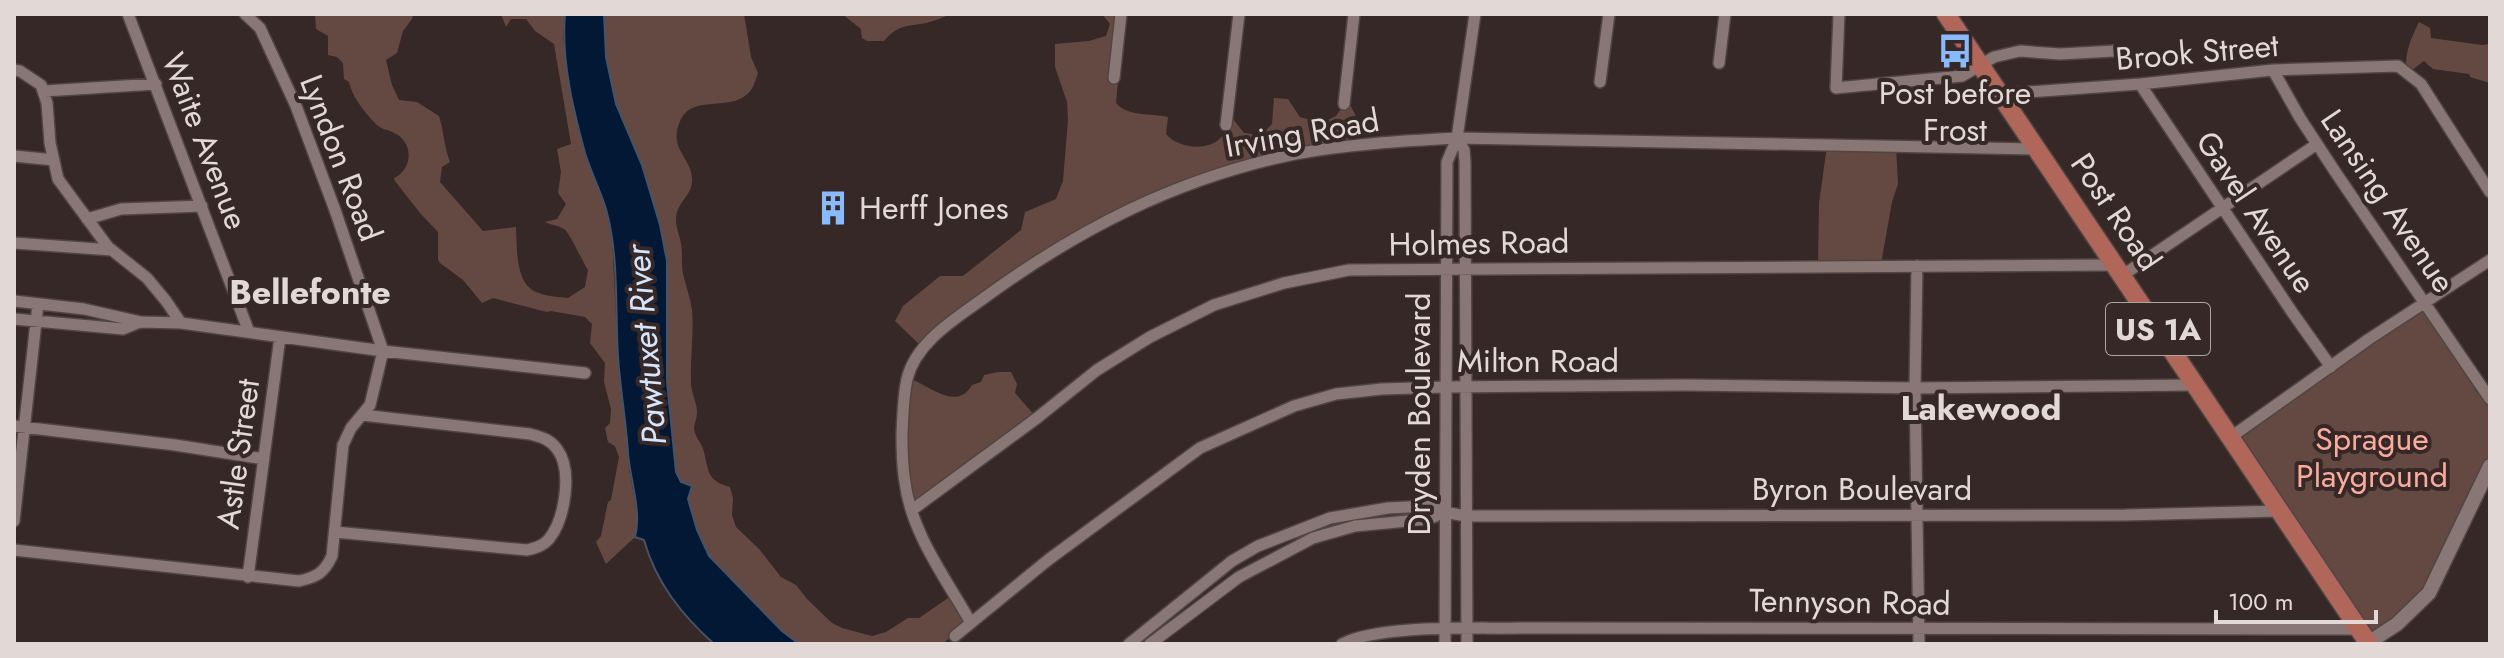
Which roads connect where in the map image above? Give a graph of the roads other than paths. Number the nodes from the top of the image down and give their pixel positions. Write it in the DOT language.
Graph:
graph roads {
  1 [pos="128,14"];
  2 [pos="245,14"];
  3 [pos="1121,14"];
  4 [pos="1239,14"];
  5 [pos="1354,14"];
  6 [pos="1475,14"];
  7 [pos="1609,14"];
  8 [pos="1725,14"];
  9 [pos="1839,14"];
  10 [pos="1946,14"];
  11 [pos="2114,51"];
  12 [pos="1719,63"];
  13 [pos="1980,67"];
  14 [pos="14,70"];
  15 [pos="2273,70"];
  16 [pos="1114,78"];
  17 [pos="1600,82"];
  18 [pos="156,84"];
  19 [pos="2140,84"];
  20 [pos="44,91"];
  21 [pos="2000,94"];
  22 [pos="1344,104"];
  23 [pos="1226,125"];
  24 [pos="1457,138"];
  25 [pos="2317,144"];
  26 [pos="2037,149"];
  27 [pos="14,156"];
  28 [pos="54,160"];
  29 [pos="2490,192"];
  30 [pos="202,206"];
  31 [pos="2222,207"];
  32 [pos="87,219"];
  33 [pos="14,243"];
  34 [pos="112,250"];
  35 [pos="2490,260"];
  36 [pos="1917,266"];
  37 [pos="1446,270"];
  38 [pos="1467,270"];
  39 [pos="2119,270"];
  40 [pos="14,301"];
  41 [pos="2426,303"];
  42 [pos="38,304"];
  43 [pos="14,319"];
  44 [pos="36,322"];
  45 [pos="141,322"];
  46 [pos="181,323"];
  47 [pos="249,332"];
  48 [pos="280,337"];
  49 [pos="383,351"];
  50 [pos="2331,367"];
  51 [pos="585,373"];
  52 [pos="2196,385"];
  53 [pos="1447,387"];
  54 [pos="1467,387"];
  55 [pos="1915,388"];
  56 [pos="2490,399"];
  57 [pos="362,415"];
  58 [pos="19,427"];
  59 [pos="2231,437"];
  60 [pos="264,459"];
  61 [pos="2490,466"];
  62 [pos="912,510"];
  63 [pos="2281,511"];
  64 [pos="1444,512"];
  65 [pos="1466,516"];
  66 [pos="1917,516"];
  67 [pos="14,521"];
  68 [pos="335,532"];
  69 [pos="1269,541"];
  70 [pos="14,550"];
  71 [pos="1276,556"];
  72 [pos="248,577"];
  73 [pos="1172,610"];
  74 [pos="1180,621"];
  75 [pos="971,623"];
  76 [pos="1445,629"];
  77 [pos="1466,629"];
  78 [pos="1919,629"];
  79 [pos="955,636"];
  80 [pos="2365,639"];
  81 [pos="1129,644"];
  82 [pos="1150,644"];
  83 [pos="1342,644"];
  84 [pos="1445,644"];
  85 [pos="1467,644"];
  86 [pos="1919,644"];
  1 -- 18 [label="street, Waite Avenue"];
  2 -- 49 [label="street, Lyndon Road"];
  3 -- 16 [label="street"];
  4 -- 23 [label="street"];
  5 -- 22 [label="street"];
  6 -- 24 [label="street, Dryden Boulevard"];
  7 -- 17 [label="street"];
  8 -- 12 [label="street"];
  9 -- 13 [label="street"];
  10 -- 13 [label="main road, Post Road / US 1A"];
  11 -- 13 [label="street"];
  13 -- 21 [label="main road, Post Road / US 1A"];
  14 -- 20 [label="street"];
  15 -- 19 [label="street, Brook Street"];
  15 -- 25 [label="street, Lansing Avenue"];
  15 -- 29 [label="street, Brook Street"];
  18 -- 20 [label="street"];
  18 -- 30 [label="street, Waite Avenue"];
  19 -- 21 [label="street, Brook Street"];
  19 -- 31 [label="street, Gavel Avenue"];
  20 -- 28 [label="street"];
  21 -- 26 [label="main road, Post Road / US 1A"];
  24 -- 26 [label="street, Irving Road"];
  24 -- 37 [label="street, Dryden Boulevard"];
  24 -- 38 [label="street, Dryden Boulevard"];
  24 -- 62 [label="street, Irving Road"];
  25 -- 31 [label="street"];
  25 -- 41 [label="street, Lansing Avenue"];
  26 -- 39 [label="main road, Post Road / US 1A"];
  27 -- 28 [label="street"];
  28 -- 32 [label="street"];
  30 -- 32 [label="street"];
  30 -- 47 [label="street, Waite Avenue"];
  31 -- 39 [label="street"];
  31 -- 50 [label="street, Gavel Avenue"];
  32 -- 34 [label="street"];
  33 -- 34 [label="street"];
  34 -- 46 [label="street"];
  35 -- 41 [label="street"];
  36 -- 38 [label="street, Holmes Road"];
  36 -- 39 [label="street, Holmes Road"];
  36 -- 55 [label="street"];
  37 -- 38 [label="street, Holmes Road"];
  37 -- 53 [label="street, Dryden Boulevard"];
  37 -- 62 [label="street, Holmes Road"];
  38 -- 54 [label="street, Dryden Boulevard"];
  39 -- 52 [label="main road, Post Road / US 1A"];
  40 -- 42 [label="street"];
  41 -- 50 [label="street"];
  41 -- 56 [label="street, Lansing Avenue"];
  42 -- 44 [label="street"];
  42 -- 45 [label="street"];
  43 -- 44 [label="street"];
  44 -- 45 [label="street"];
  44 -- 58 [label="street"];
  45 -- 46 [label="street"];
  46 -- 47 [label="street"];
  47 -- 48 [label="street"];
  48 -- 49 [label="street"];
  48 -- 60 [label="street, Astle Street"];
  49 -- 51 [label="street"];
  49 -- 57 [label="street"];
  50 -- 59 [label="street"];
  52 -- 55 [label="street, Milton Road"];
  52 -- 59 [label="main road, Post Road / US 1A"];
  53 -- 54 [label="street, Milton Road"];
  53 -- 64 [label="street, Dryden Boulevard"];
  53 -- 75 [label="street, Milton Road"];
  54 -- 55 [label="street, Milton Road"];
  54 -- 65 [label="street, Dryden Boulevard"];
  55 -- 66 [label="street"];
  57 -- 68 [label="street"];
  57 -- 68 [label="street"];
  58 -- 60 [label="street"];
  58 -- 67 [label="street"];
  59 -- 63 [label="main road, Post Road / US 1A"];
  60 -- 72 [label="street, Astle Street"];
  61 -- 80 [label="street"];
  62 -- 75 [label="street, Irving Road"];
  63 -- 66 [label="street, Byron Boulevard"];
  63 -- 80 [label="main road, Post Road / US 1A"];
  64 -- 65 [label="street, Byron Boulevard"];
  64 -- 69 [label="street, Byron Boulevard"];
  64 -- 71 [label="street, Byron Boulevard"];
  64 -- 76 [label="street, Dryden Boulevard"];
  65 -- 66 [label="street, Byron Boulevard"];
  65 -- 77 [label="street, Dryden Boulevard"];
  66 -- 78 [label="street"];
  68 -- 72 [label="street"];
  69 -- 71 [label="street"];
  69 -- 73 [label="street, Byron Boulevard"];
  70 -- 72 [label="street"];
  71 -- 74 [label="street, Byron Boulevard"];
  73 -- 74 [label="street"];
  73 -- 81 [label="street, Byron Boulevard"];
  74 -- 82 [label="street, Byron Boulevard"];
  75 -- 79 [label="street, Milton Road"];
  76 -- 77 [label="street, Tennyson Road"];
  76 -- 83 [label="street, Tennyson Road"];
  76 -- 84 [label="street, Dryden Boulevard"];
  77 -- 78 [label="street, Tennyson Road"];
  77 -- 85 [label="street, Dryden Boulevard"];
  78 -- 80 [label="street, Tennyson Road"];
  78 -- 86 [label="street"];
}
